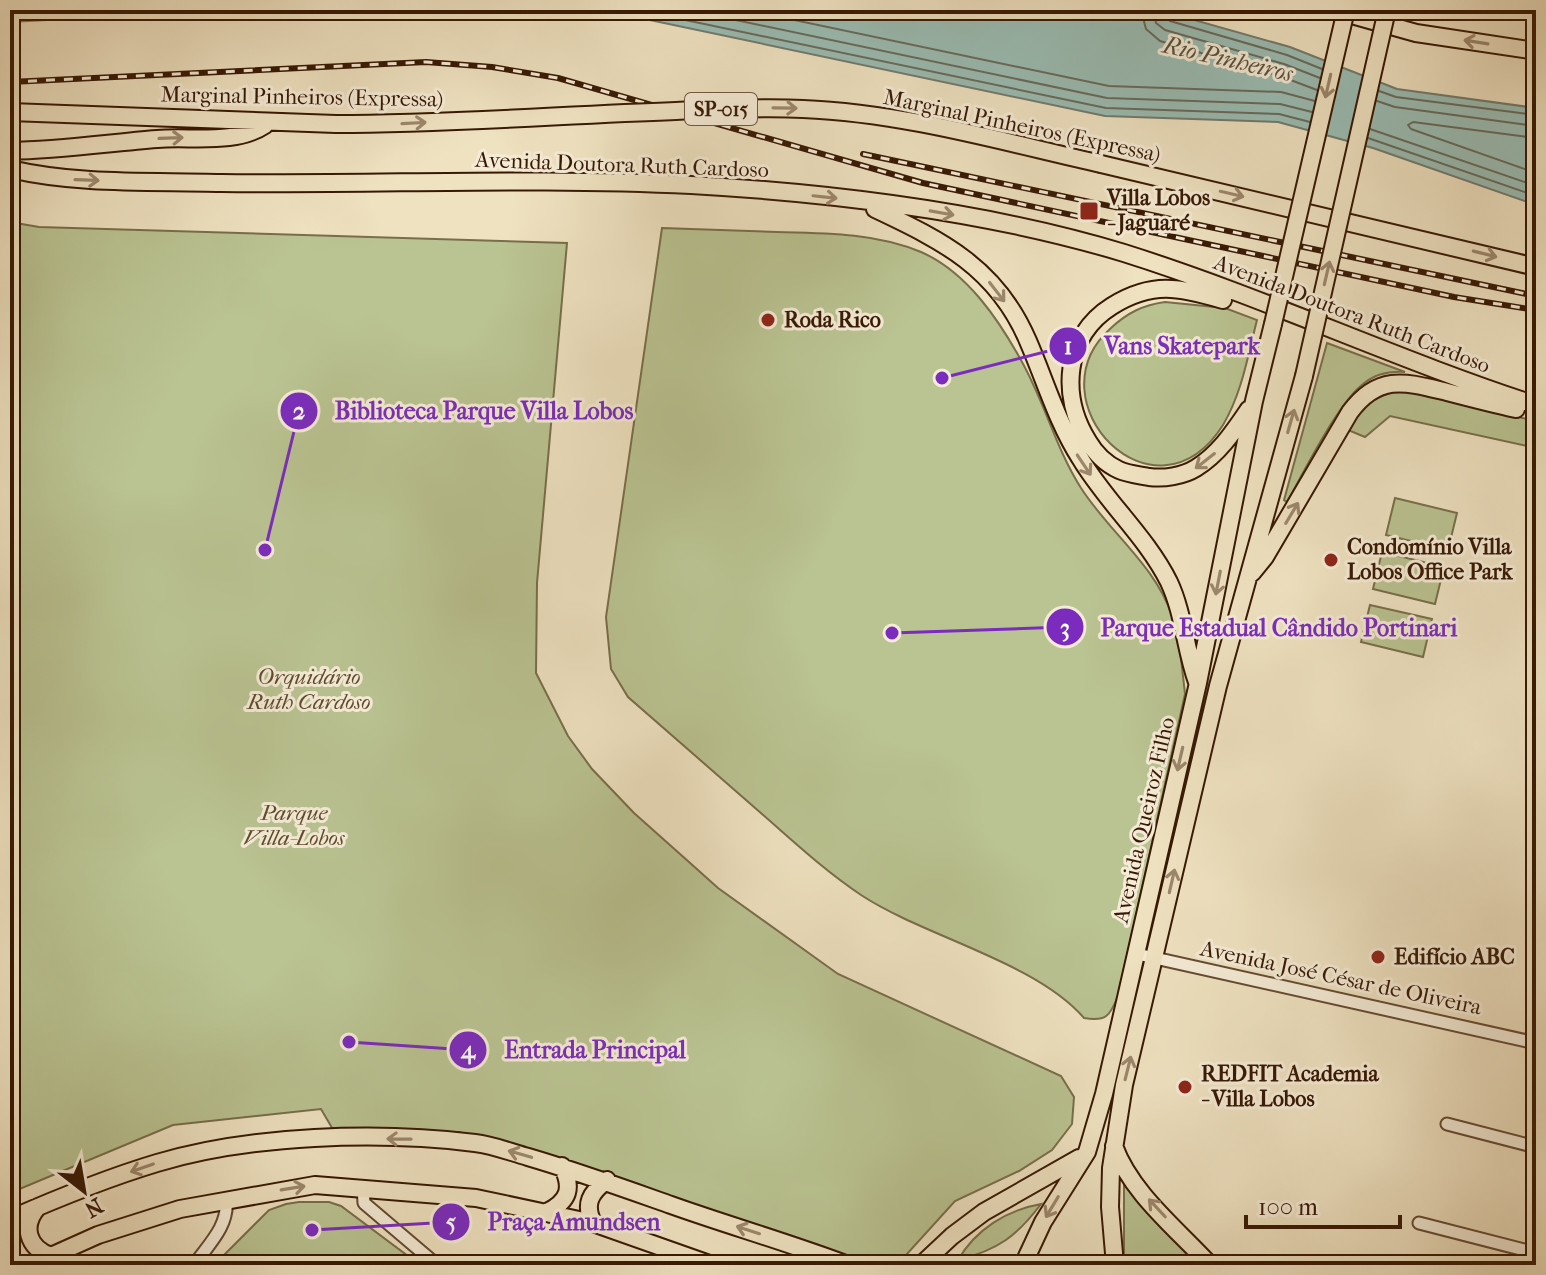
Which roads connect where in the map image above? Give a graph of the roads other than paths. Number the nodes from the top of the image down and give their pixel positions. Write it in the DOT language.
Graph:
graph roads {
  1 [pos="1334,10"];
  2 [pos="1346,10"];
  3 [pos="1387,10"];
  4 [pos="1536,51"];
  5 [pos="10,112"];
  6 [pos="268,123"];
  7 [pos="10,151"];
  8 [pos="10,169"];
  9 [pos="865,202"];
  10 [pos="1536,267"];
  11 [pos="1255,302"];
  12 [pos="1254,401"];
  13 [pos="1536,406"];
  14 [pos="1248,578"];
  15 [pos="1198,683"];
  16 [pos="1137,954"];
  17 [pos="1155,957"];
  18 [pos="1536,1043"];
  19 [pos="1447,1124"];
  20 [pos="1114,1144"];
  21 [pos="1536,1147"];
  22 [pos="1087,1152"];
  23 [pos="562,1166"];
  24 [pos="607,1180"];
  25 [pos="363,1187"];
  26 [pos="226,1200"];
  27 [pos="38,1207"];
  28 [pos="547,1212"];
  29 [pos="10,1219"];
  30 [pos="593,1223"];
  31 [pos="1419,1223"];
  32 [pos="1536,1253"];
  33 [pos="51,1256"];
  34 [pos="703,1264"];
  35 [pos="31,1265"];
  36 [pos="194,1265"];
  37 [pos="437,1265"];
  38 [pos="848,1265"];
  39 [pos="921,1265"];
  40 [pos="1023,1265"];
  41 [pos="1115,1265"];
  42 [pos="1210,1265"];
  4 -- 1 [label="highway, one-way"];
  2 -- 12 [label="highway, Avenida Queiroz Filho, one-way, bridge"];
  14 -- 3 [label="highway, Avenida Queiroz Filho, one-way, bridge"];
  5 -- 6 [label="highway, Marginal Pinheiros (Expressa) / SP-015"];
  7 -- 6 [label="highway, one-way"];
  6 -- 10 [label="highway, Marginal Pinheiros (Expressa) / SP-015, one-way, bridge"];
  8 -- 9 [label="highway, Avenida Doutora Ruth Cardoso, one-way"];
  9 -- 11 [label="highway, Avenida Doutora Ruth Cardoso, one-way"];
  9 -- 15 [label="highway, one-way"];
  12 -- 11 [label="highway, one-way"];
  11 -- 13 [label="highway, Avenida Doutora Ruth Cardoso"];
  12 -- 15 [label="highway, Avenida Queiroz Filho, one-way"];
  14 -- 13 [label="highway, one-way"];
  17 -- 14 [label="highway, Avenida Queiroz Filho, one-way"];
  15 -- 16 [label="highway, Avenida Queiroz Filho, one-way"];
  16 -- 17 [label="street, Avenida José César de Oliveira"];
  16 -- 22 [label="highway, Avenida Queiroz Filho"];
  17 -- 18 [label="street, Avenida José César de Oliveira"];
  20 -- 17 [label="highway, Avenida Queiroz Filho, one-way"];
  19 -- 21 [label="street"];
  20 -- 41 [label="highway, Avenida Queiroz Filho"];
  42 -- 20 [label="highway, one-way"];
  22 -- 39 [label="highway"];
  22 -- 40 [label="highway, Avenida Queiroz Filho, one-way"];
  23 -- 24 [label="highway"];
  23 -- 27 [label="highway, one-way"];
  23 -- 28 [label="highway"];
  24 -- 30 [label="highway"];
  38 -- 24 [label="highway, one-way"];
  26 -- 25 [label="highway, one-way"];
  25 -- 28 [label="highway"];
  25 -- 37 [label="street"];
  26 -- 33 [label="highway"];
  26 -- 36 [label="street"];
  27 -- 29 [label="highway"];
  27 -- 33 [label="highway"];
  28 -- 30 [label="highway"];
  30 -- 34 [label="highway"];
  31 -- 32 [label="street"];
  33 -- 35 [label="highway"];
}
